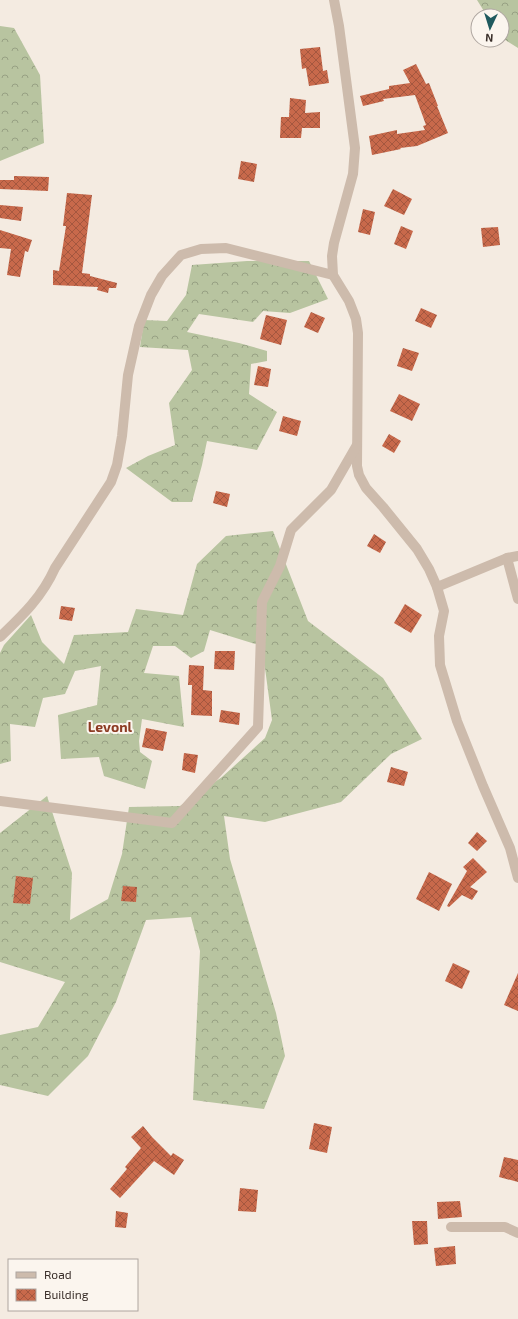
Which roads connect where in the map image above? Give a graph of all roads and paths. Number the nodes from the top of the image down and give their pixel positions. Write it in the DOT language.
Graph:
graph roads {
  1 [pos="334,0"];
  2 [pos="333,275"];
  3 [pos="357,444"];
  4 [pos="518,556"];
  5 [pos="507,558"];
  6 [pos="437,588"];
  7 [pos="518,599"];
  8 [pos="0,637"];
  9 [pos="0,801"];
  10 [pos="517,871"];
  11 [pos="451,1227"];
  12 [pos="518,1232"];
  1 -- 2 [label="street"];
  2 -- 3 [label="street"];
  2 -- 8 [label="street"];
  3 -- 6 [label="street"];
  3 -- 9 [label="street"];
  4 -- 5 [label="street"];
  5 -- 6 [label="street"];
  5 -- 7 [label="street"];
  6 -- 10 [label="street"];
  11 -- 12 [label="street"];
}
